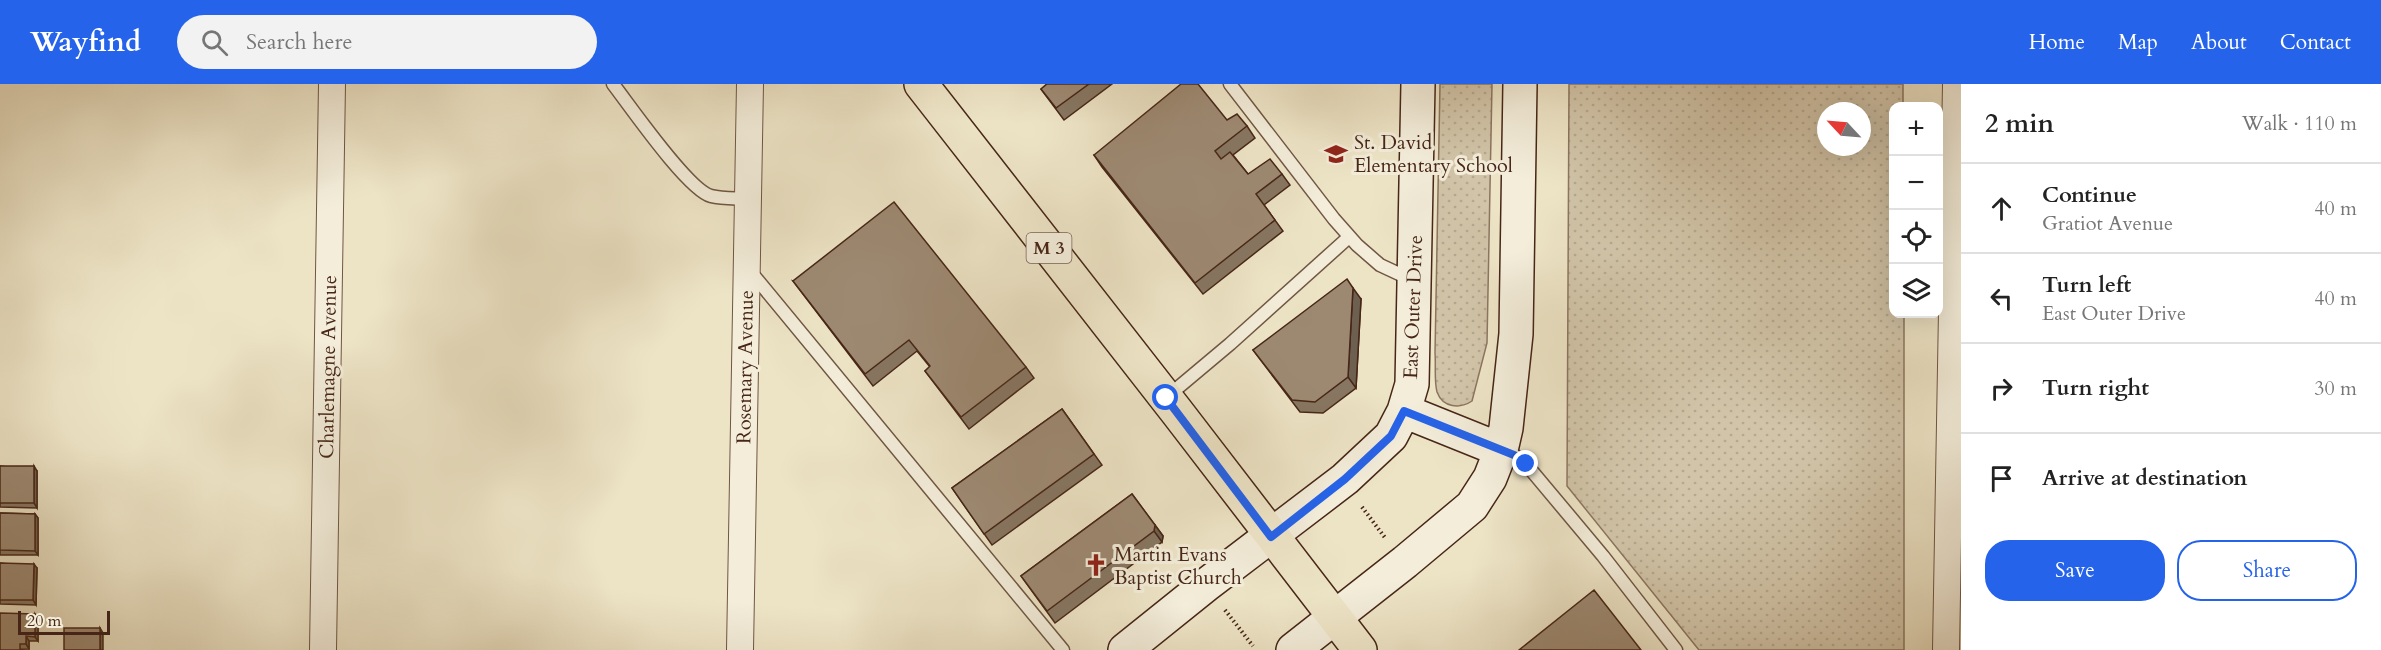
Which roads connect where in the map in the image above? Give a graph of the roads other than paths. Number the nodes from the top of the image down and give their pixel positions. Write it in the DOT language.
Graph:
graph roads {
  1 [pos="332,84"];
  2 [pos="613,84"];
  3 [pos="750,84"];
  4 [pos="921,84"];
  5 [pos="1230,84"];
  6 [pos="1418,84"];
  7 [pos="1520,84"];
  8 [pos="1956,84"];
  9 [pos="748,199"];
  10 [pos="1349,237"];
  11 [pos="747,268"];
  12 [pos="1414,281"];
  13 [pos="1166,398"];
  14 [pos="1404,411"];
  15 [pos="1501,450"];
  16 [pos="1271,537"];
  17 [pos="1335,617"];
  18 [pos="323,650"];
  19 [pos="740,650"];
  20 [pos="1064,650"];
  21 [pos="1125,650"];
  22 [pos="1293,650"];
  23 [pos="1360,650"];
  24 [pos="1676,650"];
  25 [pos="1946,650"];
  1 -- 18 [label="street, Charlemagne Avenue"];
  2 -- 9 [label="lane"];
  3 -- 9 [label="street, Rosemary Avenue"];
  4 -- 13 [label="main road, M 3"];
  5 -- 10 [label="lane"];
  6 -- 12 [label="street, East Outer Drive"];
  7 -- 15 [label="street"];
  8 -- 25 [label="street"];
  9 -- 11 [label="street, Rosemary Avenue"];
  10 -- 12 [label="lane"];
  10 -- 13 [label="lane"];
  11 -- 19 [label="street, Rosemary Avenue"];
  11 -- 20 [label="lane"];
  12 -- 14 [label="street, East Outer Drive"];
  13 -- 16 [label="main road, M 3"];
  14 -- 15 [label="street"];
  14 -- 16 [label="street, East Outer Drive"];
  15 -- 17 [label="street"];
  15 -- 24 [label="lane"];
  16 -- 17 [label="main road, M 3"];
  16 -- 21 [label="street, East Outer Drive"];
  17 -- 22 [label="street"];
  17 -- 23 [label="main road, M 3"];
}
